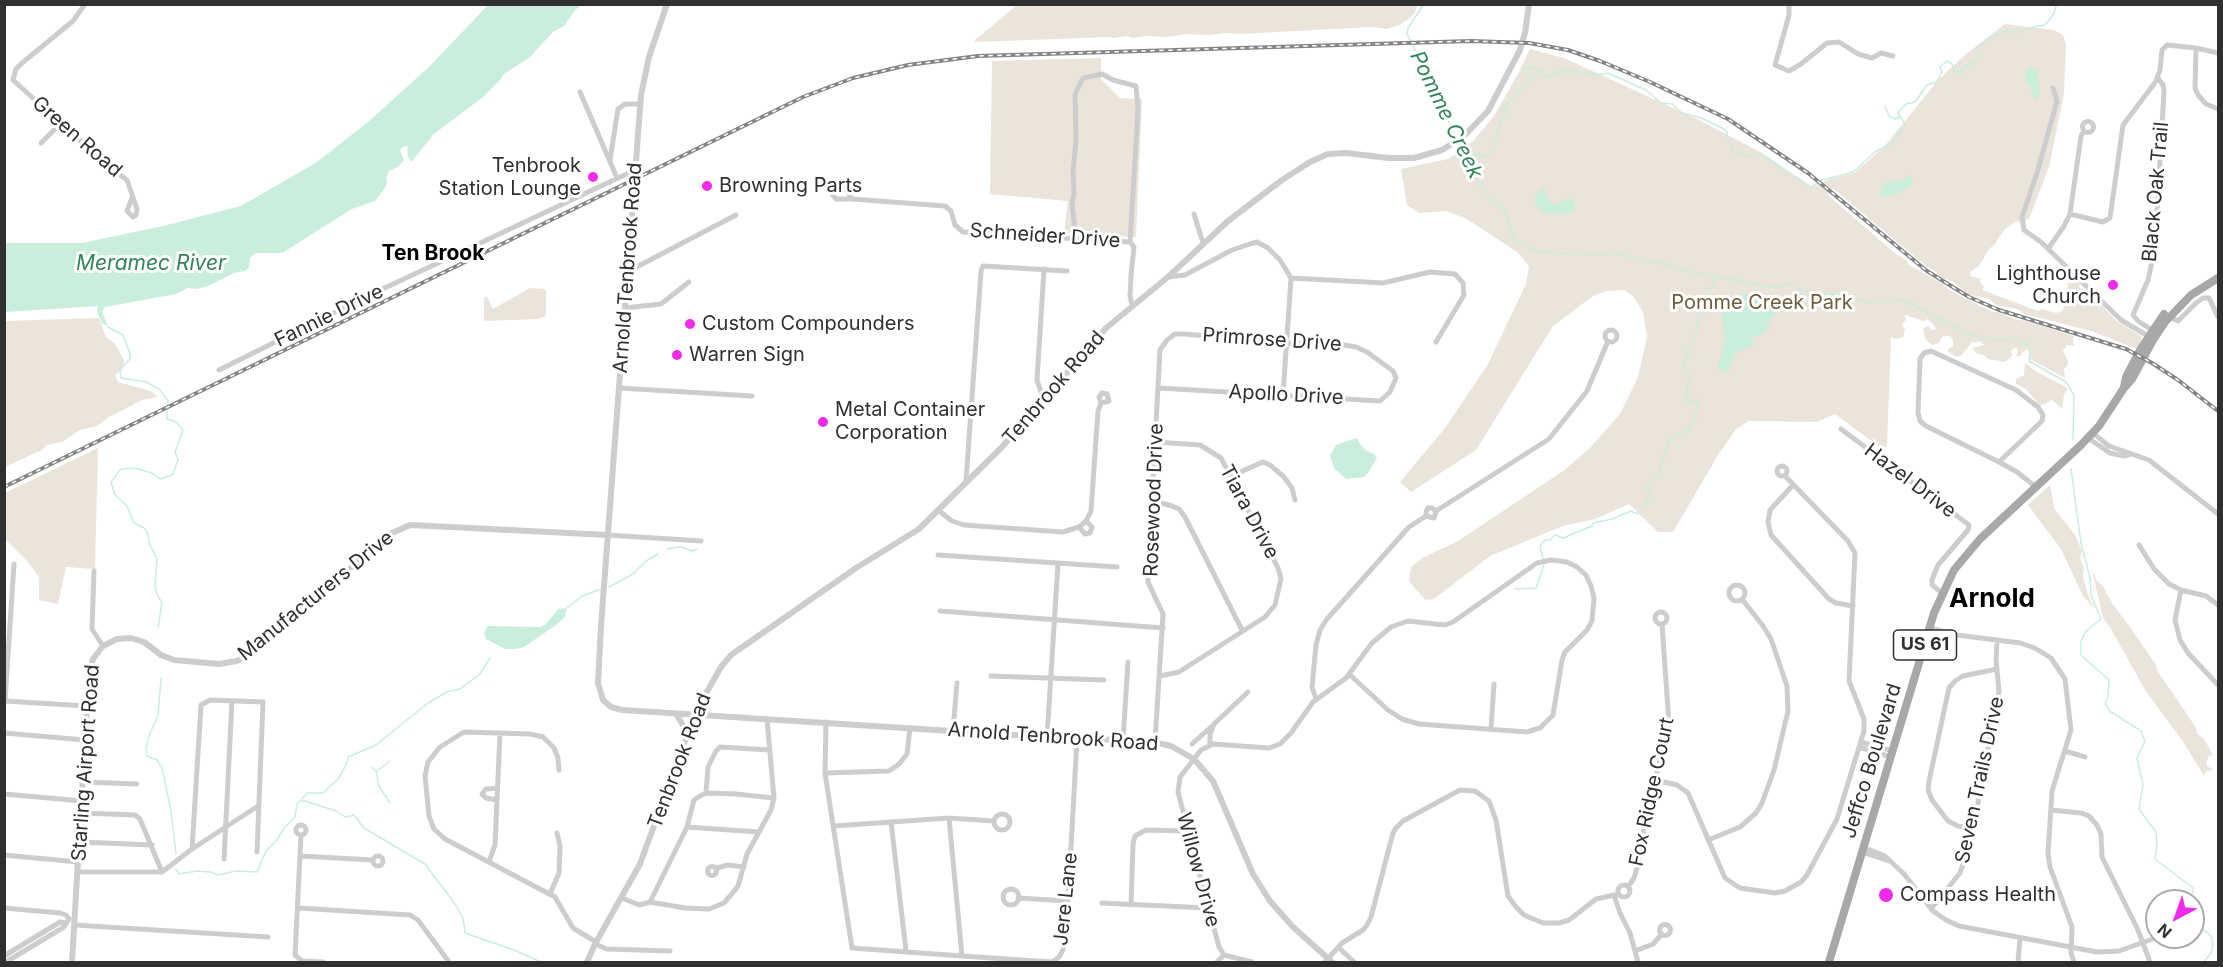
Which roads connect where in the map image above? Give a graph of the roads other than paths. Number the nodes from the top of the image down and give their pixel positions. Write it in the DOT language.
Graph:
graph roads {
  1 [pos="85,4"];
  2 [pos="667,4"];
  3 [pos="1529,4"];
  4 [pos="1789,4"];
  5 [pos="2196,48"];
  6 [pos="2218,53"];
  7 [pos="1893,56"];
  8 [pos="2156,81"];
  9 [pos="2053,88"];
  10 [pos="580,92"];
  11 [pos="640,104"];
  12 [pos="2218,108"];
  13 [pos="60,124"];
  14 [pos="2084,131"];
  15 [pos="41,143"];
  16 [pos="610,161"];
  17 [pos="635,170"];
  18 [pos="617,178"];
  19 [pos="132,198"];
  20 [pos="850,199"];
  21 [pos="1194,214"];
  22 [pos="2070,214"];
  23 [pos="736,215"];
  24 [pos="1076,239"];
  25 [pos="1130,242"];
  26 [pos="1203,243"];
  27 [pos="2046,247"];
  28 [pos="1044,269"];
  29 [pos="1066,271"];
  30 [pos="627,272"];
  31 [pos="2218,272"];
  32 [pos="1168,277"];
  33 [pos="1291,278"];
  34 [pos="2218,278"];
  35 [pos="689,282"];
  36 [pos="1132,305"];
  37 [pos="625,308"];
  38 [pos="2169,316"];
  39 [pos="2218,317"];
  40 [pos="2150,333"];
  41 [pos="1175,334"];
  42 [pos="1608,341"];
  43 [pos="1436,342"];
  44 [pos="1288,343"];
  45 [pos="219,370"];
  46 [pos="1396,375"];
  47 [pos="619,387"];
  48 [pos="1159,388"];
  49 [pos="2124,388"];
  50 [pos="1283,395"];
  51 [pos="752,396"];
  52 [pos="1043,398"];
  53 [pos="1101,403"];
  54 [pos="1841,429"];
  55 [pos="2090,436"];
  56 [pos="1155,442"];
  57 [pos="2000,462"];
  58 [pos="1231,476"];
  59 [pos="1785,476"];
  60 [pos="966,481"];
  61 [pos="1793,485"];
  62 [pos="2036,487"];
  63 [pos="1151,500"];
  64 [pos="1295,500"];
  65 [pos="938,510"];
  66 [pos="2218,514"];
  67 [pos="1086,521"];
  68 [pos="1079,527"];
  69 [pos="608,535"];
  70 [pos="701,541"];
  71 [pos="2139,546"];
  72 [pos="938,555"];
  73 [pos="1058,563"];
  74 [pos="14,564"];
  75 [pos="1117,567"];
  76 [pos="94,571"];
  77 [pos="2181,590"];
  78 [pos="1942,593"];
  79 [pos="1742,599"];
  80 [pos="2218,605"];
  81 [pos="1853,606"];
  82 [pos="940,610"];
  83 [pos="1055,619"];
  84 [pos="1662,624"];
  85 [pos="1163,628"];
  86 [pos="1930,628"];
  87 [pos="1242,630"];
  88 [pos="1996,640"];
  89 [pos="103,646"];
  90 [pos="1128,662"];
  91 [pos="1997,669"];
  92 [pos="1349,674"];
  93 [pos="991,676"];
  94 [pos="1160,676"];
  95 [pos="1051,678"];
  96 [pos="1104,680"];
  97 [pos="957,683"];
  98 [pos="1494,684"];
  99 [pos="2218,685"];
  100 [pos="1248,692"];
  101 [pos="1317,699"];
  102 [pos="5,701"];
  103 [pos="232,701"];
  104 [pos="700,702"];
  105 [pos="87,706"];
  106 [pos="676,714"];
  107 [pos="694,715"];
  108 [pos="708,716"];
  109 [pos="767,718"];
  110 [pos="826,722"];
  111 [pos="1214,724"];
  112 [pos="910,728"];
  113 [pos="1491,729"];
  114 [pos="953,730"];
  115 [pos="4,733"];
  116 [pos="500,733"];
  117 [pos="688,733"];
  118 [pos="1047,737"];
  119 [pos="1077,739"];
  120 [pos="85,740"];
  121 [pos="1123,740"];
  122 [pos="1155,742"];
  123 [pos="1192,744"];
  124 [pos="1210,744"];
  125 [pos="1860,745"];
  126 [pos="770,750"];
  127 [pos="2065,751"];
  128 [pos="1892,754"];
  129 [pos="2085,757"];
  130 [pos="1194,759"];
  131 [pos="559,770"];
  132 [pos="825,773"];
  133 [pos="1655,780"];
  134 [pos="83,782"];
  135 [pos="137,784"];
  136 [pos="497,788"];
  137 [pos="706,793"];
  138 [pos="4,794"];
  139 [pos="774,798"];
  140 [pos="497,800"];
  141 [pos="82,801"];
  142 [pos="258,806"];
  143 [pos="2051,810"];
  144 [pos="81,813"];
  145 [pos="949,818"];
  146 [pos="994,821"];
  147 [pos="891,822"];
  148 [pos="834,826"];
  149 [pos="687,827"];
  150 [pos="225,828"];
  151 [pos="1973,829"];
  152 [pos="1187,831"];
  153 [pos="557,832"];
  154 [pos="759,832"];
  155 [pos="301,835"];
  156 [pos="1708,840"];
  157 [pos="79,842"];
  158 [pos="152,844"];
  159 [pos="192,849"];
  160 [pos="1863,849"];
  161 [pos="257,852"];
  162 [pos="4,855"];
  163 [pos="300,856"];
  164 [pos="224,859"];
  165 [pos="373,860"];
  166 [pos="78,862"];
  167 [pos="489,862"];
  168 [pos="744,867"];
  169 [pos="717,868"];
  170 [pos="78,872"];
  171 [pos="162,872"];
  172 [pos="550,894"];
  173 [pos="1616,895"];
  174 [pos="622,898"];
  175 [pos="1018,898"];
  176 [pos="1068,901"];
  177 [pos="650,902"];
  178 [pos="1102,903"];
  179 [pos="1131,905"];
  180 [pos="4,908"];
  181 [pos="299,908"];
  182 [pos="1208,908"];
  183 [pos="1931,909"];
  184 [pos="71,922"];
  185 [pos="1662,934"];
  186 [pos="268,937"];
  187 [pos="2020,938"];
  188 [pos="596,943"];
  189 [pos="2143,943"];
  190 [pos="1338,947"];
  191 [pos="2072,948"];
  192 [pos="670,951"];
  193 [pos="906,951"];
  194 [pos="1635,951"];
  195 [pos="1224,955"];
  196 [pos="962,956"];
  197 [pos="6,960"];
  198 [pos="1328,961"];
  199 [pos="72,963"];
  200 [pos="323,963"];
  201 [pos="449,963"];
  202 [pos="587,963"];
  203 [pos="1217,963"];
  204 [pos="1252,963"];
  205 [pos="1354,963"];
  206 [pos="1638,963"];
  207 [pos="1829,963"];
  208 [pos="2018,963"];
  209 [pos="2074,963"];
  210 [pos="2150,963"];
  1 -- 13 [label="street, Green Road"];
  2 -- 11 [label="street, Arnold Tenbrook Road"];
  3 -- 26 [label="street, Tenbrook Road"];
  4 -- 7 [label="street"];
  5 -- 6 [label="street"];
  5 -- 8 [label="street"];
  5 -- 12 [label="street"];
  8 -- 22 [label="street"];
  8 -- 40 [label="street, Black Oak Trail"];
  9 -- 27 [label="street"];
  10 -- 16 [label="street"];
  11 -- 16 [label="street"];
  11 -- 17 [label="street, Arnold Tenbrook Road"];
  13 -- 15 [label="street"];
  13 -- 19 [label="street, Green Road"];
  14 -- 22 [label="street"];
  16 -- 18 [label="street"];
  17 -- 18 [label="street, Fannie Drive"];
  17 -- 30 [label="street, Arnold Tenbrook Road"];
  18 -- 45 [label="street, Fannie Drive"];
  20 -- 24 [label="street, Schneider Drive"];
  21 -- 26 [label="street"];
  22 -- 27 [label="street"];
  23 -- 30 [label="street"];
  24 -- 25 [label="street, Schneider Drive"];
  24 -- 25 [label="street"];
  25 -- 36 [label="street, Schneider Drive"];
  26 -- 32 [label="street, Tenbrook Road"];
  27 -- 40 [label="street"];
  28 -- 29 [label="street"];
  28 -- 52 [label="street"];
  28 -- 60 [label="street"];
  30 -- 37 [label="street, Arnold Tenbrook Road"];
  31 -- 40 [label="main road, Jeffco Boulevard / US 61"];
  32 -- 33 [label="street"];
  32 -- 36 [label="street, Tenbrook Road"];
  33 -- 43 [label="street"];
  33 -- 44 [label="street"];
  34 -- 38 [label="main road, Jeffco Boulevard / US 61"];
  35 -- 37 [label="street"];
  36 -- 52 [label="street, Tenbrook Road"];
  37 -- 47 [label="street, Arnold Tenbrook Road"];
  38 -- 39 [label="street"];
  38 -- 49 [label="main road, Jeffco Boulevard / US 61"];
  40 -- 49 [label="main road, Jeffco Boulevard / US 61"];
  41 -- 44 [label="street, Primrose Drive"];
  41 -- 48 [label="street, Rosewood Drive"];
  42 -- 101 [label="street"];
  44 -- 46 [label="street, Primrose Drive"];
  44 -- 50 [label="street"];
  46 -- 50 [label="street, Apollo Drive"];
  47 -- 51 [label="street"];
  47 -- 69 [label="street, Arnold Tenbrook Road"];
  48 -- 50 [label="street, Apollo Drive"];
  48 -- 56 [label="street, Rosewood Drive"];
  49 -- 55 [label="main road, Jeffco Boulevard / US 61"];
  52 -- 60 [label="street, Tenbrook Road"];
  53 -- 67 [label="street"];
  54 -- 78 [label="street, Hazel Drive"];
  55 -- 62 [label="main road, Jeffco Boulevard / US 61"];
  55 -- 66 [label="street"];
  56 -- 58 [label="street, Tiara Drive"];
  56 -- 63 [label="street, Rosewood Drive"];
  57 -- 57 [label="street"];
  57 -- 62 [label="street"];
  58 -- 64 [label="street"];
  58 -- 87 [label="street, Tiara Drive"];
  59 -- 61 [label="street"];
  60 -- 65 [label="street, Tenbrook Road"];
  61 -- 81 [label="street"];
  61 -- 81 [label="street"];
  62 -- 78 [label="main road, Jeffco Boulevard / US 61"];
  63 -- 85 [label="street, Rosewood Drive"];
  63 -- 87 [label="street"];
  65 -- 68 [label="street"];
  65 -- 104 [label="street, Tenbrook Road"];
  67 -- 68 [label="street"];
  67 -- 68 [label="street"];
  69 -- 70 [label="street"];
  69 -- 89 [label="street, Manufacturers Drive"];
  69 -- 106 [label="street, Arnold Tenbrook Road"];
  71 -- 77 [label="street"];
  72 -- 73 [label="street"];
  73 -- 75 [label="street"];
  73 -- 83 [label="street"];
  74 -- 102 [label="street"];
  76 -- 89 [label="street, Starling Airport Road"];
  77 -- 80 [label="street"];
  77 -- 99 [label="street"];
  78 -- 86 [label="main road, Jeffco Boulevard / US 61"];
  79 -- 156 [label="street"];
  81 -- 125 [label="street"];
  82 -- 83 [label="street"];
  83 -- 85 [label="street"];
  83 -- 95 [label="street"];
  84 -- 133 [label="street, Fox Ridge Court"];
  85 -- 94 [label="street, Rosewood Drive"];
  86 -- 88 [label="street"];
  86 -- 128 [label="main road, Jeffco Boulevard / US 61"];
  87 -- 94 [label="street, Tiara Drive"];
  88 -- 91 [label="street, Seven Trails Drive"];
  88 -- 127 [label="street"];
  89 -- 105 [label="street, Starling Airport Road"];
  90 -- 121 [label="street"];
  91 -- 151 [label="street, Seven Trails Drive"];
  91 -- 151 [label="street"];
  92 -- 101 [label="street"];
  92 -- 113 [label="street"];
  92 -- 113 [label="street"];
  93 -- 95 [label="street"];
  94 -- 122 [label="street, Rosewood Drive"];
  95 -- 96 [label="street"];
  95 -- 118 [label="street"];
  97 -- 114 [label="street"];
  98 -- 113 [label="street"];
  100 -- 111 [label="street"];
  101 -- 124 [label="street"];
  102 -- 105 [label="street"];
  103 -- 142 [label="street"];
  103 -- 150 [label="street"];
  103 -- 159 [label="street"];
  104 -- 107 [label="street, Tenbrook Road"];
  104 -- 108 [label="street"];
  105 -- 120 [label="street, Starling Airport Road"];
  106 -- 107 [label="street, Arnold Tenbrook Road"];
  106 -- 117 [label="street"];
  107 -- 108 [label="street, Arnold Tenbrook Road"];
  107 -- 117 [label="street, Tenbrook Road"];
  108 -- 109 [label="street, Arnold Tenbrook Road"];
  109 -- 110 [label="street, Arnold Tenbrook Road"];
  109 -- 126 [label="street"];
  110 -- 112 [label="street, Arnold Tenbrook Road"];
  110 -- 132 [label="street"];
  111 -- 123 [label="street"];
  111 -- 124 [label="street"];
  112 -- 114 [label="street, Arnold Tenbrook Road"];
  112 -- 132 [label="street"];
  114 -- 118 [label="street, Arnold Tenbrook Road"];
  115 -- 120 [label="street"];
  116 -- 131 [label="street"];
  116 -- 136 [label="street"];
  116 -- 167 [label="street"];
  117 -- 174 [label="street, Tenbrook Road"];
  118 -- 119 [label="street, Arnold Tenbrook Road"];
  119 -- 121 [label="street, Arnold Tenbrook Road"];
  119 -- 176 [label="street, Jere Lane"];
  120 -- 134 [label="street, Starling Airport Road"];
  121 -- 122 [label="street, Arnold Tenbrook Road"];
  122 -- 130 [label="street, Arnold Tenbrook Road"];
  124 -- 130 [label="street, Willow Drive"];
  125 -- 128 [label="street"];
  125 -- 156 [label="street"];
  126 -- 137 [label="street"];
  126 -- 139 [label="street"];
  127 -- 129 [label="street"];
  127 -- 143 [label="street"];
  128 -- 160 [label="main road, Jeffco Boulevard / US 61"];
  130 -- 152 [label="street, Willow Drive"];
  130 -- 198 [label="street, Arnold Tenbrook Road"];
  132 -- 148 [label="street"];
  133 -- 156 [label="street"];
  133 -- 173 [label="street, Fox Ridge Court"];
  134 -- 135 [label="street"];
  134 -- 141 [label="street, Starling Airport Road"];
  136 -- 140 [label="street"];
  136 -- 140 [label="street"];
  137 -- 139 [label="street"];
  137 -- 149 [label="street"];
  138 -- 141 [label="street"];
  139 -- 154 [label="street"];
  140 -- 167 [label="street"];
  141 -- 144 [label="street, Starling Airport Road"];
  142 -- 150 [label="street"];
  142 -- 161 [label="street"];
  143 -- 189 [label="street"];
  143 -- 191 [label="street"];
  144 -- 157 [label="street, Starling Airport Road"];
  144 -- 158 [label="street"];
  145 -- 146 [label="street"];
  145 -- 147 [label="street"];
  145 -- 196 [label="street"];
  147 -- 148 [label="street"];
  147 -- 193 [label="street"];
  148 -- 193 [label="street, Jere Lane"];
  149 -- 154 [label="street"];
  149 -- 177 [label="street"];
  150 -- 159 [label="street"];
  150 -- 164 [label="street"];
  151 -- 183 [label="street, Seven Trails Drive"];
  152 -- 179 [label="street"];
  152 -- 182 [label="street, Willow Drive"];
  153 -- 172 [label="street"];
  154 -- 168 [label="street"];
  155 -- 163 [label="street"];
  157 -- 158 [label="street"];
  157 -- 166 [label="street, Starling Airport Road"];
  158 -- 171 [label="street"];
  159 -- 171 [label="street"];
  160 -- 183 [label="street"];
  160 -- 207 [label="main road, Jeffco Boulevard / US 61"];
  162 -- 166 [label="street"];
  163 -- 165 [label="street"];
  163 -- 181 [label="street"];
  166 -- 170 [label="street, Starling Airport Road"];
  167 -- 172 [label="street"];
  168 -- 169 [label="street"];
  168 -- 177 [label="street"];
  170 -- 171 [label="street"];
  170 -- 184 [label="street, Starling Airport Road"];
  172 -- 188 [label="street"];
  173 -- 190 [label="street, Fox Ridge Court"];
  173 -- 194 [label="street"];
  174 -- 177 [label="street"];
  174 -- 188 [label="street, Tenbrook Road"];
  175 -- 176 [label="street"];
  176 -- 196 [label="street, Jere Lane"];
  178 -- 179 [label="street"];
  179 -- 182 [label="street"];
  180 -- 184 [label="street"];
  181 -- 200 [label="street"];
  181 -- 201 [label="street"];
  182 -- 195 [label="street, Willow Drive"];
  183 -- 187 [label="street"];
  184 -- 186 [label="street"];
  184 -- 197 [label="street"];
  184 -- 199 [label="street, Starling Airport Road"];
  185 -- 194 [label="street"];
  187 -- 191 [label="street"];
  187 -- 208 [label="street"];
  188 -- 192 [label="street"];
  188 -- 202 [label="street, Tenbrook Road"];
  189 -- 191 [label="street"];
  189 -- 210 [label="street"];
  190 -- 198 [label="street, Fox Ridge Court"];
  190 -- 205 [label="street"];
  191 -- 209 [label="street"];
  193 -- 196 [label="street, Jere Lane"];
  194 -- 206 [label="street"];
  195 -- 203 [label="street"];
  195 -- 204 [label="street"];
}
